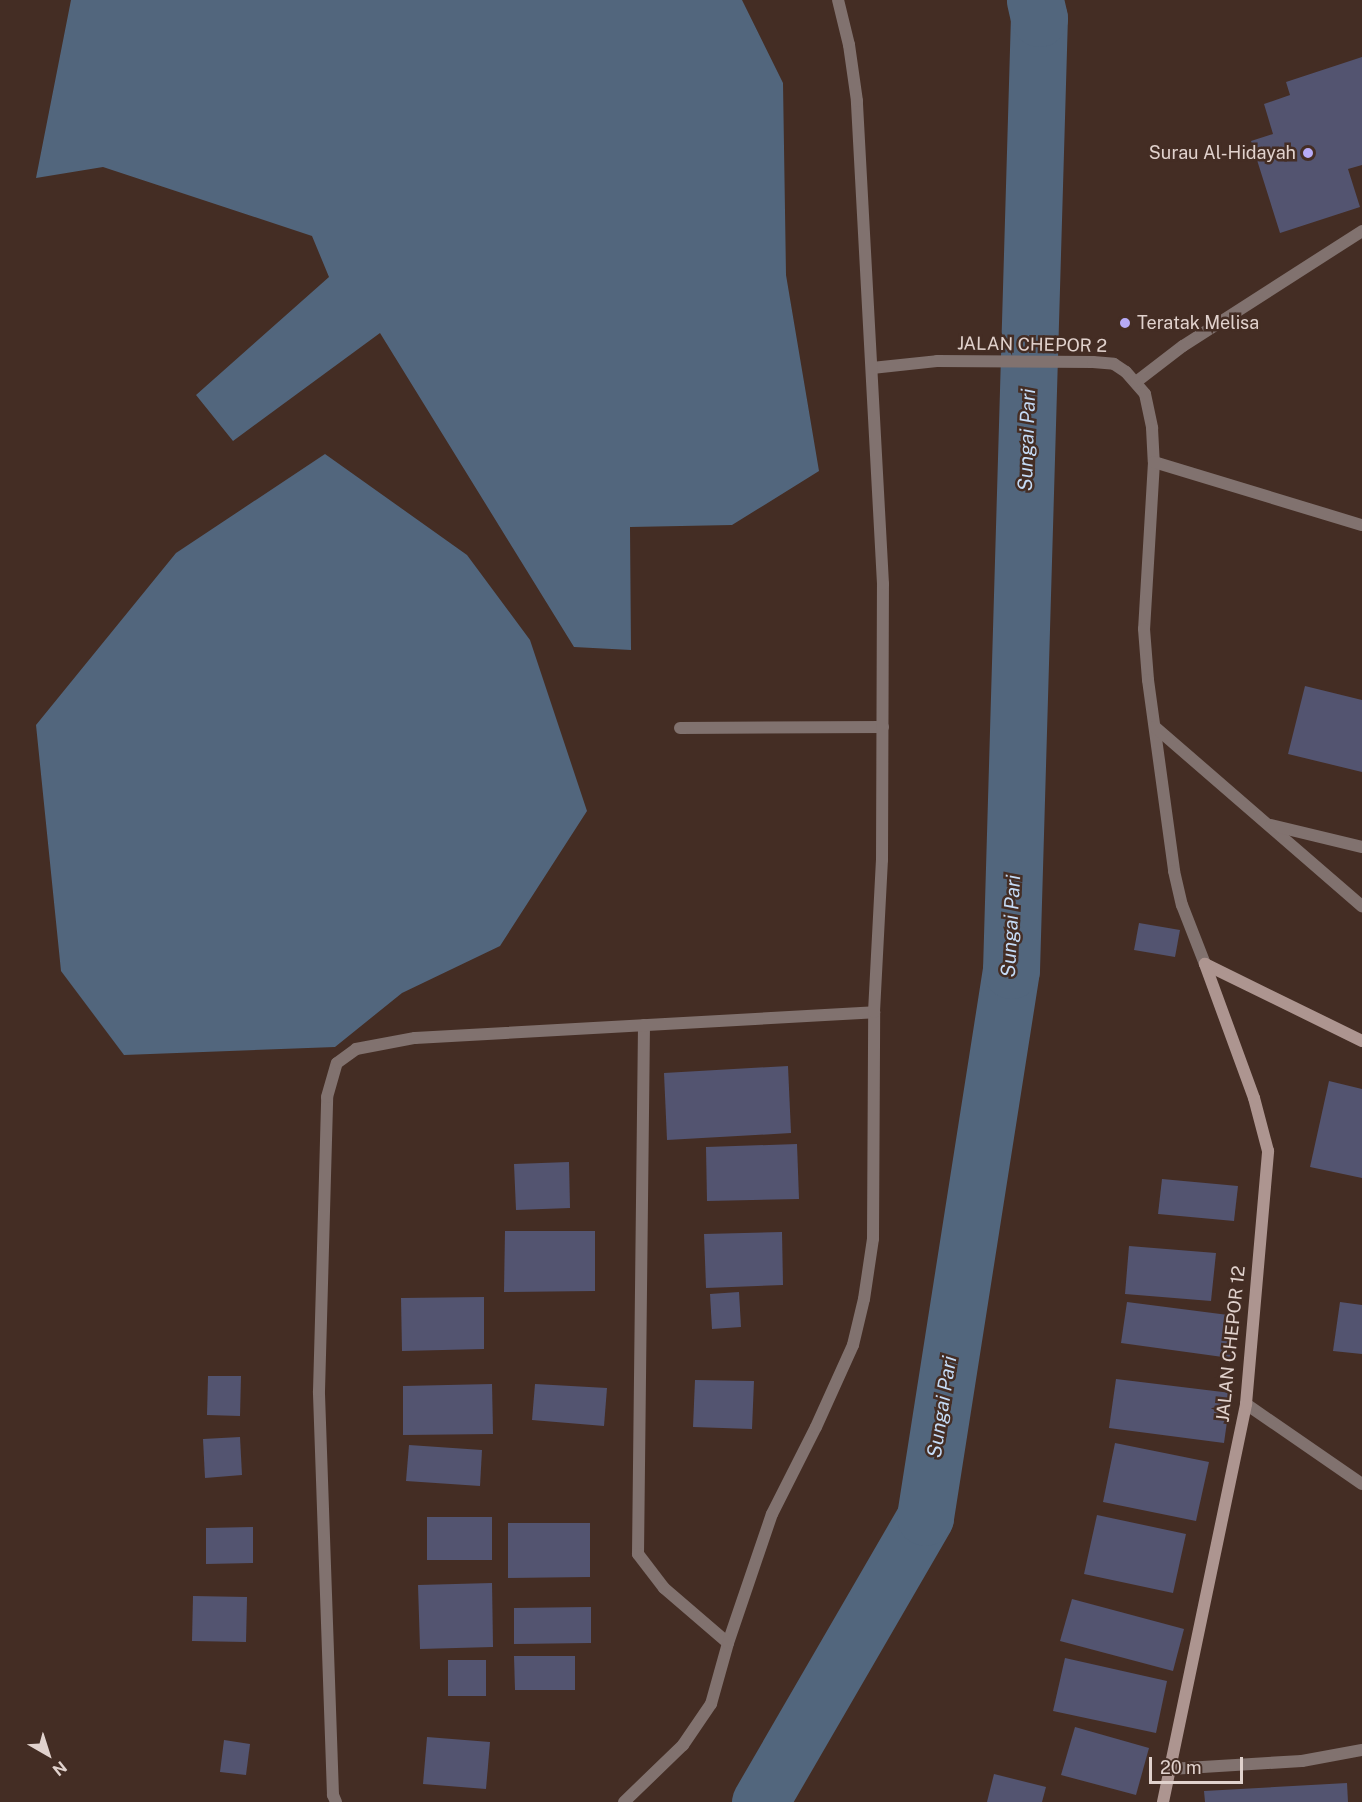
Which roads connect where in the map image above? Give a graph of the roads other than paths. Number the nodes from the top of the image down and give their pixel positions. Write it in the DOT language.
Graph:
graph roads {
  1 [pos="838,0"];
  2 [pos="1362,231"];
  3 [pos="872,368"];
  4 [pos="1136,382"];
  5 [pos="1154,462"];
  6 [pos="1362,525"];
  7 [pos="883,727"];
  8 [pos="680,728"];
  9 [pos="1155,728"];
  10 [pos="1267,824"];
  11 [pos="1362,847"];
  12 [pos="1362,906"];
  13 [pos="1205,964"];
  14 [pos="874,1012"];
  15 [pos="644,1025"];
  16 [pos="1362,1041"];
  17 [pos="1246,1404"];
  18 [pos="1362,1484"];
  19 [pos="728,1643"];
  20 [pos="1362,1750"];
  21 [pos="1170,1770"];
  22 [pos="336,1802"];
  23 [pos="624,1802"];
  24 [pos="1163,1802"];
  1 -- 3 [label="street"];
  2 -- 4 [label="street"];
  3 -- 4 [label="street, JALAN CHEPOR 2"];
  3 -- 7 [label="street"];
  4 -- 5 [label="street, JALAN CHEPOR 2"];
  5 -- 6 [label="street"];
  5 -- 9 [label="street, JALAN CHEPOR 2"];
  7 -- 8 [label="street"];
  7 -- 14 [label="street"];
  9 -- 10 [label="street"];
  9 -- 13 [label="street, JALAN CHEPOR 2"];
  10 -- 11 [label="street"];
  10 -- 12 [label="street"];
  13 -- 16 [label="street"];
  13 -- 17 [label="street, JALAN CHEPOR 12"];
  14 -- 15 [label="street"];
  14 -- 19 [label="street"];
  15 -- 19 [label="street"];
  15 -- 22 [label="street"];
  17 -- 18 [label="street"];
  17 -- 21 [label="street, JALAN CHEPOR 12"];
  19 -- 23 [label="street"];
  20 -- 21 [label="street"];
  21 -- 24 [label="street, JALAN CHEPOR 12"];
}
